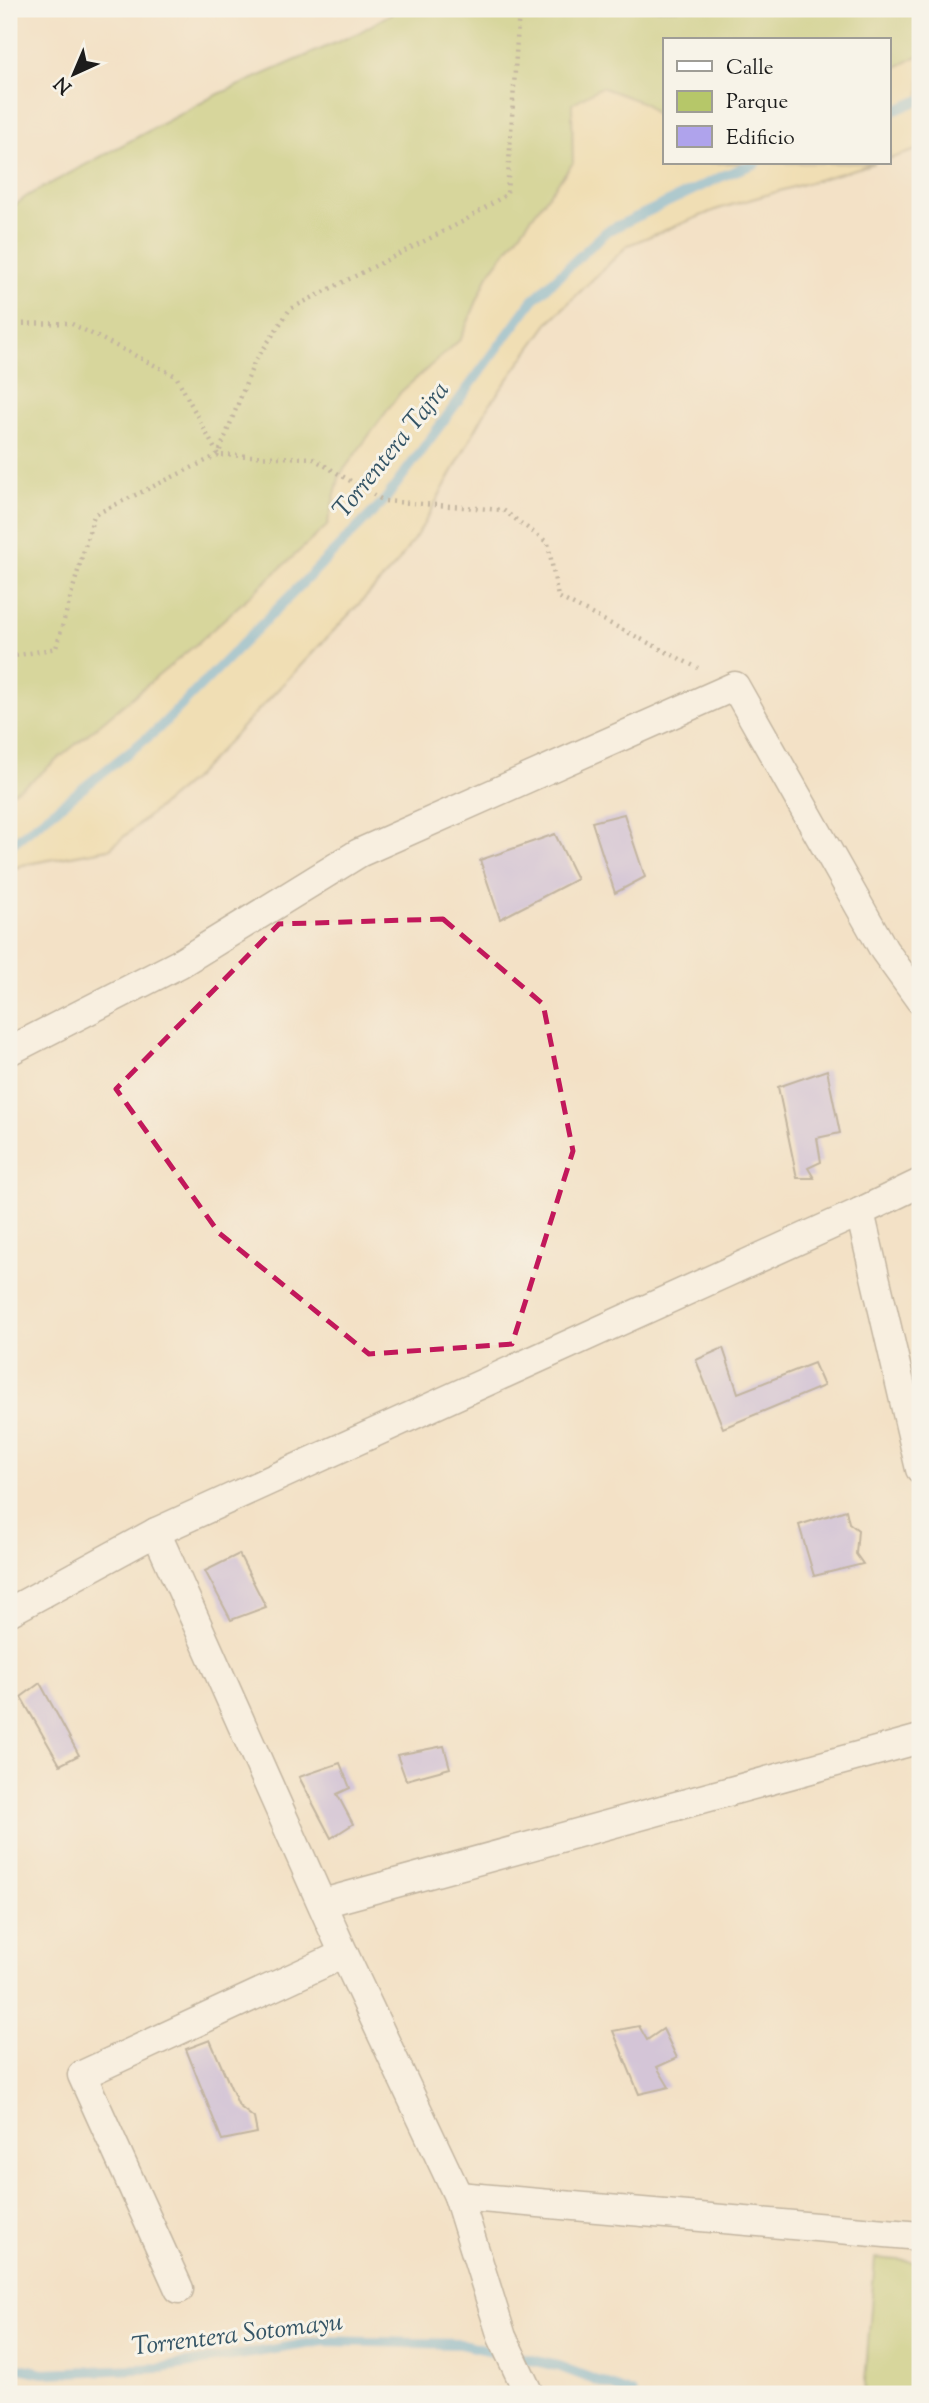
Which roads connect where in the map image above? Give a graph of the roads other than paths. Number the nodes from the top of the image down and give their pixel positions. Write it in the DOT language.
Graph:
graph roads {
  1 [pos="920,1000"];
  2 [pos="9,1051"];
  3 [pos="920,1183"];
  4 [pos="860,1212"];
  5 [pos="920,1469"];
  6 [pos="156,1532"];
  7 [pos="9,1612"];
  8 [pos="920,1739"];
  9 [pos="323,1903"];
  10 [pos="344,1954"];
  11 [pos="458,2196"];
  12 [pos="920,2236"];
  13 [pos="179,2289"];
  14 [pos="525,2387"];
  1 -- 2 [label="street"];
  3 -- 4 [label="street"];
  4 -- 5 [label="street"];
  4 -- 6 [label="street"];
  6 -- 7 [label="street"];
  6 -- 9 [label="street"];
  8 -- 9 [label="street"];
  9 -- 10 [label="street"];
  10 -- 11 [label="street"];
  10 -- 13 [label="street"];
  11 -- 12 [label="street"];
  11 -- 14 [label="street"];
}
